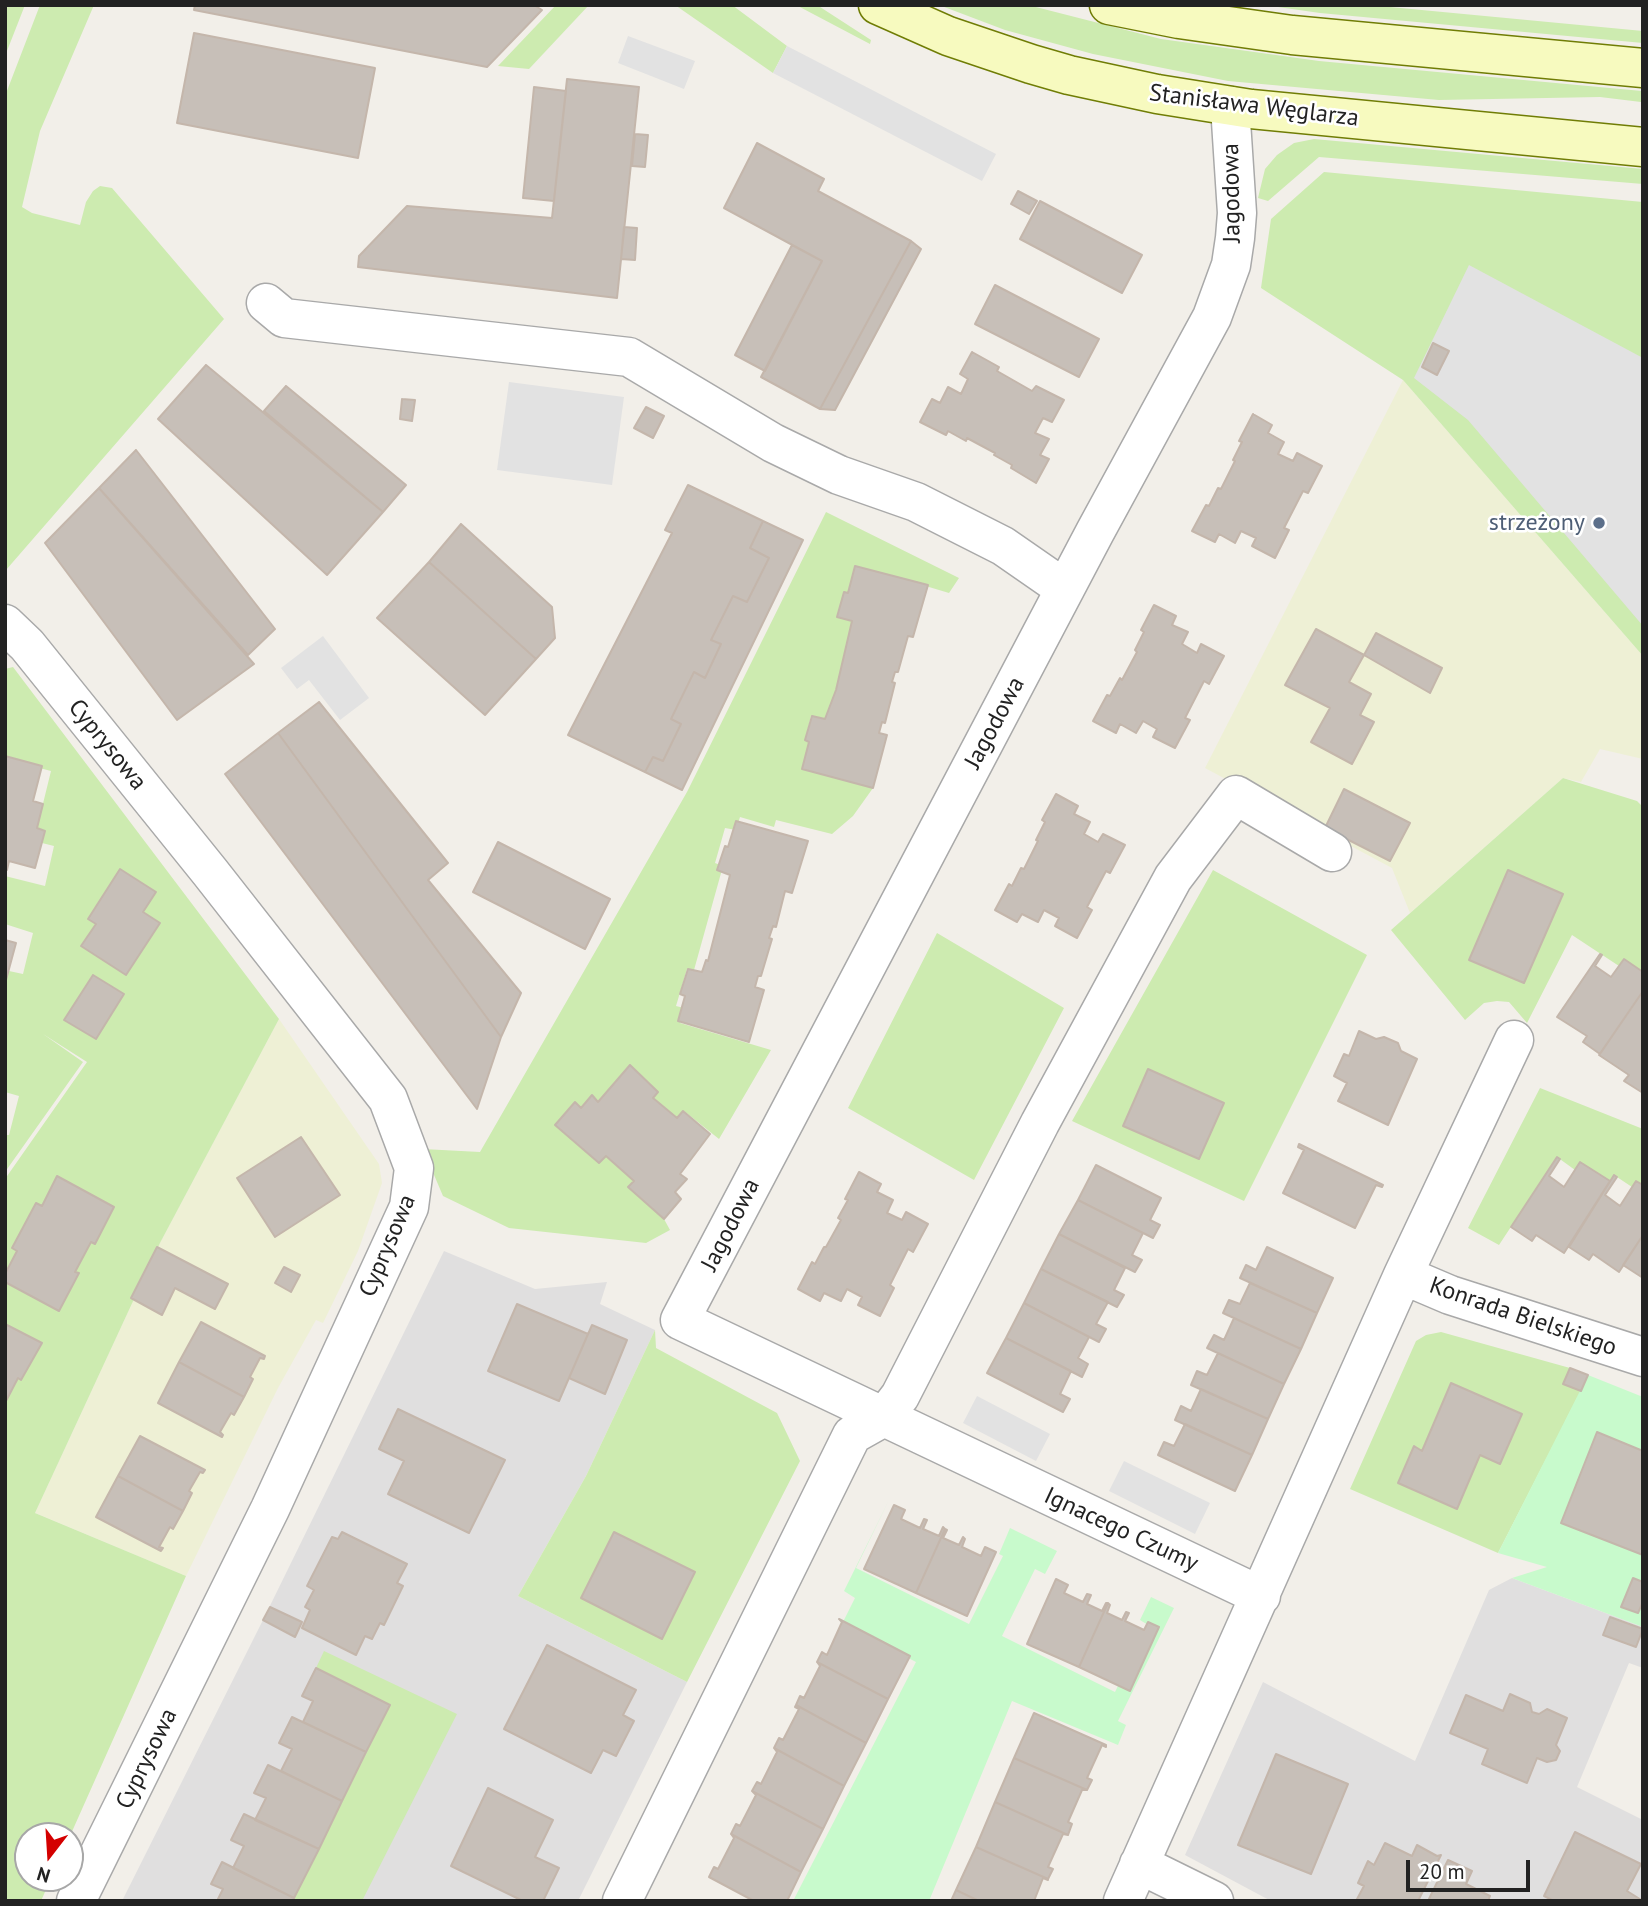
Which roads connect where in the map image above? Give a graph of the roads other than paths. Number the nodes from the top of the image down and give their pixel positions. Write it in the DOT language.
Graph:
graph roads {
  1 [pos="878,5"];
  2 [pos="1109,5"];
  3 [pos="1643,68"];
  4 [pos="1230,107"];
  5 [pos="1643,147"];
  6 [pos="266,303"];
  7 [pos="1065,589"];
  8 [pos="5,624"];
  9 [pos="1332,852"];
  10 [pos="1514,1040"];
  11 [pos="1403,1275"];
  12 [pos="680,1320"];
  13 [pos="1643,1357"];
  14 [pos="884,1417"];
  15 [pos="1261,1596"];
  16 [pos="1139,1864"];
  17 [pos="76,1901"];
  18 [pos="622,1901"];
  19 [pos="1123,1901"];
  20 [pos="1214,1901"];
  1 -- 4 [label="street, Stanisława Węglarza"];
  2 -- 3 [label="street"];
  4 -- 5 [label="street, Stanisława Węglarza"];
  4 -- 7 [label="street, Jagodowa"];
  6 -- 7 [label="street"];
  7 -- 12 [label="street, Jagodowa"];
  8 -- 17 [label="street, Cyprysowa"];
  9 -- 14 [label="street"];
  10 -- 11 [label="street"];
  11 -- 13 [label="street, Konrada Bielskiego"];
  11 -- 15 [label="street"];
  12 -- 14 [label="street, Ignacego Czumy"];
  14 -- 15 [label="street, Ignacego Czumy"];
  14 -- 18 [label="street"];
  15 -- 16 [label="street"];
  16 -- 19 [label="street"];
  16 -- 20 [label="street"];
}
